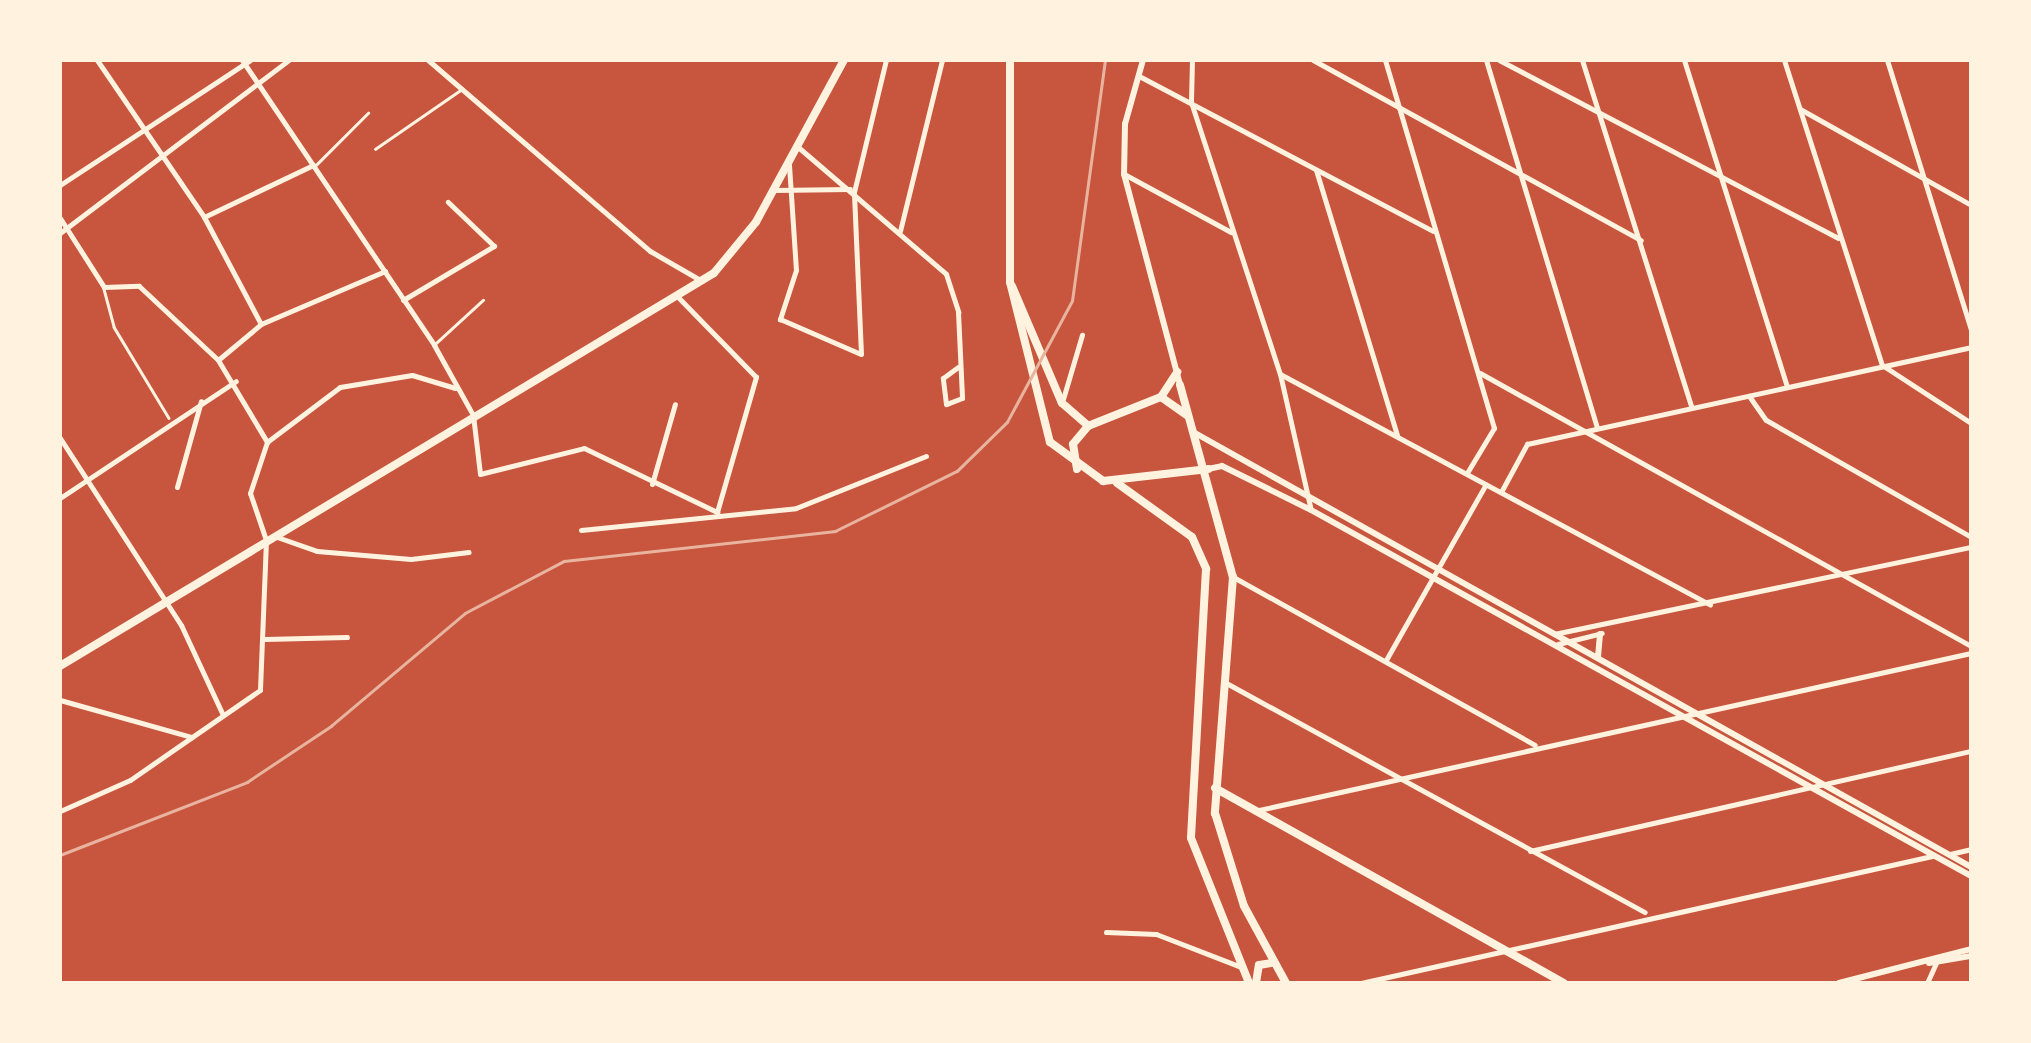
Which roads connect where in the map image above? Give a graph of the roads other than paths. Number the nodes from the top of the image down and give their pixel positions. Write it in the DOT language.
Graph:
graph roads {
  1 [pos="97,60"];
  2 [pos="289,60"];
  3 [pos="428,60"];
  4 [pos="844,60"];
  5 [pos="886,60"];
  6 [pos="942,60"];
  7 [pos="1010,60"];
  8 [pos="1142,60"];
  9 [pos="1192,60"];
  10 [pos="1313,60"];
  11 [pos="1385,60"];
  12 [pos="1486,60"];
  13 [pos="1499,60"];
  14 [pos="1582,60"];
  15 [pos="1684,60"];
  16 [pos="1784,60"];
  17 [pos="1887,60"];
  18 [pos="246,61"];
  19 [pos="1138,75"];
  20 [pos="256,82"];
  21 [pos="463,89"];
  22 [pos="1191,102"];
  23 [pos="1396,106"];
  24 [pos="1798,108"];
  25 [pos="1601,112"];
  26 [pos="368,113"];
  27 [pos="142,128"];
  28 [pos="798,147"];
  29 [pos="375,150"];
  30 [pos="160,154"];
  31 [pos="789,165"];
  32 [pos="313,166"];
  33 [pos="1316,170"];
  34 [pos="1518,170"];
  35 [pos="1124,174"];
  36 [pos="1720,176"];
  37 [pos="1924,181"];
  38 [pos="60,185"];
  39 [pos="774,190"];
  40 [pos="792,190"];
  41 [pos="852,190"];
  42 [pos="448,202"];
  43 [pos="1971,205"];
  44 [pos="204,217"];
  45 [pos="60,218"];
  46 [pos="66,227"];
  47 [pos="1433,230"];
  48 [pos="900,231"];
  49 [pos="60,233"];
  50 [pos="1233,234"];
  51 [pos="1841,239"];
  52 [pos="1641,240"];
  53 [pos="385,271"];
  54 [pos="702,281"];
  55 [pos="1010,282"];
  56 [pos="104,288"];
  57 [pos="674,294"];
  58 [pos="403,300"];
  59 [pos="483,300"];
  60 [pos="260,324"];
  61 [pos="1971,330"];
  62 [pos="1082,335"];
  63 [pos="434,345"];
  64 [pos="1971,347"];
  65 [pos="218,360"];
  66 [pos="1882,364"];
  67 [pos="958,367"];
  68 [pos="1176,372"];
  69 [pos="1480,373"];
  70 [pos="1280,374"];
  71 [pos="236,381"];
  72 [pos="1180,385"];
  73 [pos="1787,386"];
  74 [pos="455,388"];
  75 [pos="1748,395"];
  76 [pos="1161,397"];
  77 [pos="201,401"];
  78 [pos="1062,402"];
  79 [pos="675,404"];
  80 [pos="1692,406"];
  81 [pos="473,416"];
  82 [pos="168,418"];
  83 [pos="1190,419"];
  84 [pos="1971,423"];
  85 [pos="1088,426"];
  86 [pos="1598,428"];
  87 [pos="1586,430"];
  88 [pos="1195,433"];
  89 [pos="1397,435"];
  90 [pos="60,438"];
  91 [pos="267,442"];
  92 [pos="926,456"];
  93 [pos="1078,469"];
  94 [pos="1208,469"];
  95 [pos="1467,473"];
  96 [pos="86,478"];
  97 [pos="1113,481"];
  98 [pos="652,484"];
  99 [pos="1486,484"];
  100 [pos="176,488"];
  101 [pos="1501,492"];
  102 [pos="60,498"];
  103 [pos="1316,502"];
  104 [pos="1311,510"];
  105 [pos="716,512"];
  106 [pos="580,530"];
  107 [pos="276,535"];
  108 [pos="1971,537"];
  109 [pos="266,540"];
  110 [pos="1971,547"];
  111 [pos="469,552"];
  112 [pos="1436,573"];
  113 [pos="1844,576"];
  114 [pos="1233,577"];
  115 [pos="164,602"];
  116 [pos="1710,605"];
  117 [pos="1608,628"];
  118 [pos="1554,634"];
  119 [pos="1600,634"];
  120 [pos="346,637"];
  121 [pos="266,638"];
  122 [pos="1567,641"];
  123 [pos="1558,644"];
  124 [pos="1971,650"];
  125 [pos="60,652"];
  126 [pos="1598,659"];
  127 [pos="1386,660"];
  128 [pos="63,664"];
  129 [pos="1228,684"];
  130 [pos="60,700"];
  131 [pos="1690,714"];
  132 [pos="224,715"];
  133 [pos="192,737"];
  134 [pos="1538,747"];
  135 [pos="1971,751"];
  136 [pos="1396,780"];
  137 [pos="1822,784"];
  138 [pos="1812,786"];
  139 [pos="1215,788"];
  140 [pos="60,810"];
  141 [pos="1259,810"];
  142 [pos="1971,850"];
  143 [pos="1530,851"];
  144 [pos="1949,854"];
  145 [pos="1935,856"];
  146 [pos="1971,866"];
  147 [pos="1971,876"];
  148 [pos="1648,914"];
  149 [pos="1106,932"];
  150 [pos="1232,946"];
  151 [pos="1509,950"];
  152 [pos="1971,952"];
  153 [pos="1937,960"];
  154 [pos="1223,962"];
  155 [pos="1272,962"];
  156 [pos="1242,968"];
  157 [pos="1252,983"];
  158 [pos="1286,983"];
  159 [pos="1360,983"];
  160 [pos="1564,983"];
  161 [pos="1839,983"];
  162 [pos="1927,983"];
  1 -- 27 [label="street"];
  2 -- 20 [label="street"];
  3 -- 21 [label="street"];
  4 -- 28 [label="main road"];
  5 -- 41 [label="street"];
  6 -- 48 [label="street"];
  7 -- 55 [label="main road"];
  8 -- 19 [label="street"];
  9 -- 22 [label="street"];
  10 -- 23 [label="street"];
  11 -- 23 [label="street"];
  12 -- 34 [label="street"];
  13 -- 25 [label="street"];
  14 -- 25 [label="street"];
  15 -- 36 [label="street"];
  16 -- 24 [label="street"];
  17 -- 37 [label="street"];
  18 -- 20 [label="street"];
  18 -- 27 [label="street"];
  19 -- 22 [label="street"];
  19 -- 35 [label="street"];
  20 -- 30 [label="street"];
  20 -- 32 [label="street"];
  21 -- 29 [label="lane"];
  21 -- 54 [label="street"];
  22 -- 33 [label="street"];
  22 -- 50 [label="street"];
  23 -- 34 [label="street"];
  23 -- 47 [label="street"];
  24 -- 37 [label="street"];
  24 -- 51 [label="street"];
  25 -- 36 [label="street"];
  25 -- 52 [label="street"];
  26 -- 32 [label="lane"];
  27 -- 30 [label="street"];
  27 -- 38 [label="street"];
  28 -- 31 [label="main road"];
  28 -- 41 [label="street"];
  30 -- 44 [label="street"];
  30 -- 46 [label="street"];
  31 -- 39 [label="main road"];
  31 -- 40 [label="street"];
  32 -- 44 [label="street"];
  32 -- 53 [label="street"];
  33 -- 47 [label="street"];
  33 -- 89 [label="street"];
  34 -- 52 [label="street"];
  34 -- 86 [label="street"];
  35 -- 50 [label="street"];
  35 -- 68 [label="street"];
  36 -- 51 [label="street"];
  36 -- 73 [label="street"];
  37 -- 43 [label="street"];
  37 -- 61 [label="street"];
  39 -- 40 [label="street"];
  39 -- 54 [label="main road"];
  40 -- 41 [label="street"];
  40 -- 41 [label="street"];
  41 -- 48 [label="street"];
  42 -- 58 [label="street"];
  44 -- 60 [label="street"];
  45 -- 46 [label="street"];
  46 -- 49 [label="street"];
  46 -- 56 [label="street"];
  47 -- 69 [label="street"];
  48 -- 67 [label="street"];
  50 -- 70 [label="street"];
  51 -- 66 [label="street"];
  52 -- 80 [label="street"];
  53 -- 58 [label="street"];
  53 -- 60 [label="street"];
  54 -- 57 [label="main road"];
  55 -- 78 [label="main road"];
  55 -- 93 [label="main road"];
  56 -- 65 [label="street"];
  56 -- 82 [label="lane"];
  57 -- 81 [label="main road"];
  57 -- 105 [label="street"];
  58 -- 63 [label="street"];
  59 -- 63 [label="lane"];
  60 -- 65 [label="street"];
  62 -- 78 [label="street"];
  63 -- 74 [label="street"];
  64 -- 66 [label="street"];
  65 -- 71 [label="street"];
  66 -- 73 [label="street"];
  66 -- 84 [label="street"];
  67 -- 67 [label="street"];
  68 -- 72 [label="street"];
  68 -- 76 [label="main road"];
  69 -- 87 [label="street"];
  69 -- 95 [label="street"];
  70 -- 89 [label="street"];
  70 -- 103 [label="street"];
  71 -- 77 [label="street"];
  71 -- 91 [label="street"];
  72 -- 83 [label="main road"];
  73 -- 75 [label="street"];
  74 -- 81 [label="street"];
  74 -- 91 [label="street"];
  75 -- 80 [label="street"];
  75 -- 108 [label="street"];
  76 -- 83 [label="main road"];
  76 -- 85 [label="main road"];
  77 -- 82 [label="street"];
  77 -- 100 [label="street"];
  78 -- 85 [label="main road"];
  79 -- 98 [label="street"];
  80 -- 86 [label="street"];
  81 -- 98 [label="street"];
  81 -- 107 [label="main road"];
  82 -- 96 [label="street"];
  83 -- 88 [label="main road"];
  85 -- 93 [label="main road"];
  86 -- 87 [label="street"];
  87 -- 101 [label="street"];
  87 -- 113 [label="street"];
  88 -- 94 [label="main road"];
  88 -- 103 [label="street"];
  89 -- 95 [label="street"];
  90 -- 96 [label="street"];
  91 -- 109 [label="street"];
  92 -- 105 [label="street"];
  93 -- 97 [label="main road"];
  94 -- 97 [label="main road"];
  94 -- 104 [label="street"];
  94 -- 114 [label="main road"];
  95 -- 99 [label="street"];
  96 -- 102 [label="street"];
  96 -- 115 [label="street"];
  97 -- 150 [label="main road"];
  98 -- 105 [label="street"];
  99 -- 101 [label="street"];
  99 -- 112 [label="street"];
  101 -- 116 [label="street"];
  103 -- 104 [label="street"];
  103 -- 112 [label="street"];
  104 -- 112 [label="street"];
  105 -- 106 [label="street"];
  107 -- 109 [label="main road"];
  107 -- 111 [label="street"];
  109 -- 115 [label="main road"];
  109 -- 121 [label="street"];
  110 -- 113 [label="street"];
  112 -- 118 [label="street"];
  112 -- 123 [label="street"];
  112 -- 127 [label="street"];
  113 -- 116 [label="street"];
  113 -- 124 [label="street"];
  114 -- 127 [label="street"];
  114 -- 129 [label="main road"];
  115 -- 128 [label="main road"];
  115 -- 132 [label="street"];
  116 -- 117 [label="street"];
  117 -- 118 [label="street"];
  117 -- 119 [label="street"];
  118 -- 122 [label="street"];
  119 -- 122 [label="street"];
  119 -- 126 [label="street"];
  120 -- 121 [label="street"];
  121 -- 132 [label="street"];
  122 -- 123 [label="street"];
  122 -- 126 [label="street"];
  123 -- 131 [label="street"];
  124 -- 131 [label="street"];
  125 -- 128 [label="street"];
  126 -- 131 [label="street"];
  127 -- 134 [label="street"];
  129 -- 136 [label="street"];
  129 -- 139 [label="main road"];
  130 -- 133 [label="street"];
  131 -- 134 [label="street"];
  131 -- 137 [label="street"];
  131 -- 138 [label="street"];
  132 -- 133 [label="street"];
  133 -- 140 [label="street"];
  134 -- 136 [label="street"];
  135 -- 137 [label="street"];
  136 -- 141 [label="street"];
  136 -- 143 [label="street"];
  137 -- 138 [label="street"];
  137 -- 144 [label="street"];
  138 -- 143 [label="street"];
  138 -- 145 [label="street"];
  139 -- 141 [label="main road"];
  139 -- 155 [label="main road"];
  141 -- 151 [label="main road"];
  142 -- 144 [label="street"];
  143 -- 148 [label="street"];
  144 -- 146 [label="street"];
  145 -- 147 [label="street"];
  145 -- 148 [label="street"];
  148 -- 151 [label="street"];
  149 -- 154 [label="street"];
  150 -- 154 [label="street"];
  150 -- 156 [label="main road"];
  151 -- 159 [label="street"];
  151 -- 160 [label="main road"];
  152 -- 153 [label="street"];
  153 -- 161 [label="street"];
  153 -- 162 [label="street"];
  154 -- 156 [label="street"];
  155 -- 157 [label="main road"];
  155 -- 158 [label="main road"];
  156 -- 157 [label="main road"];
}
